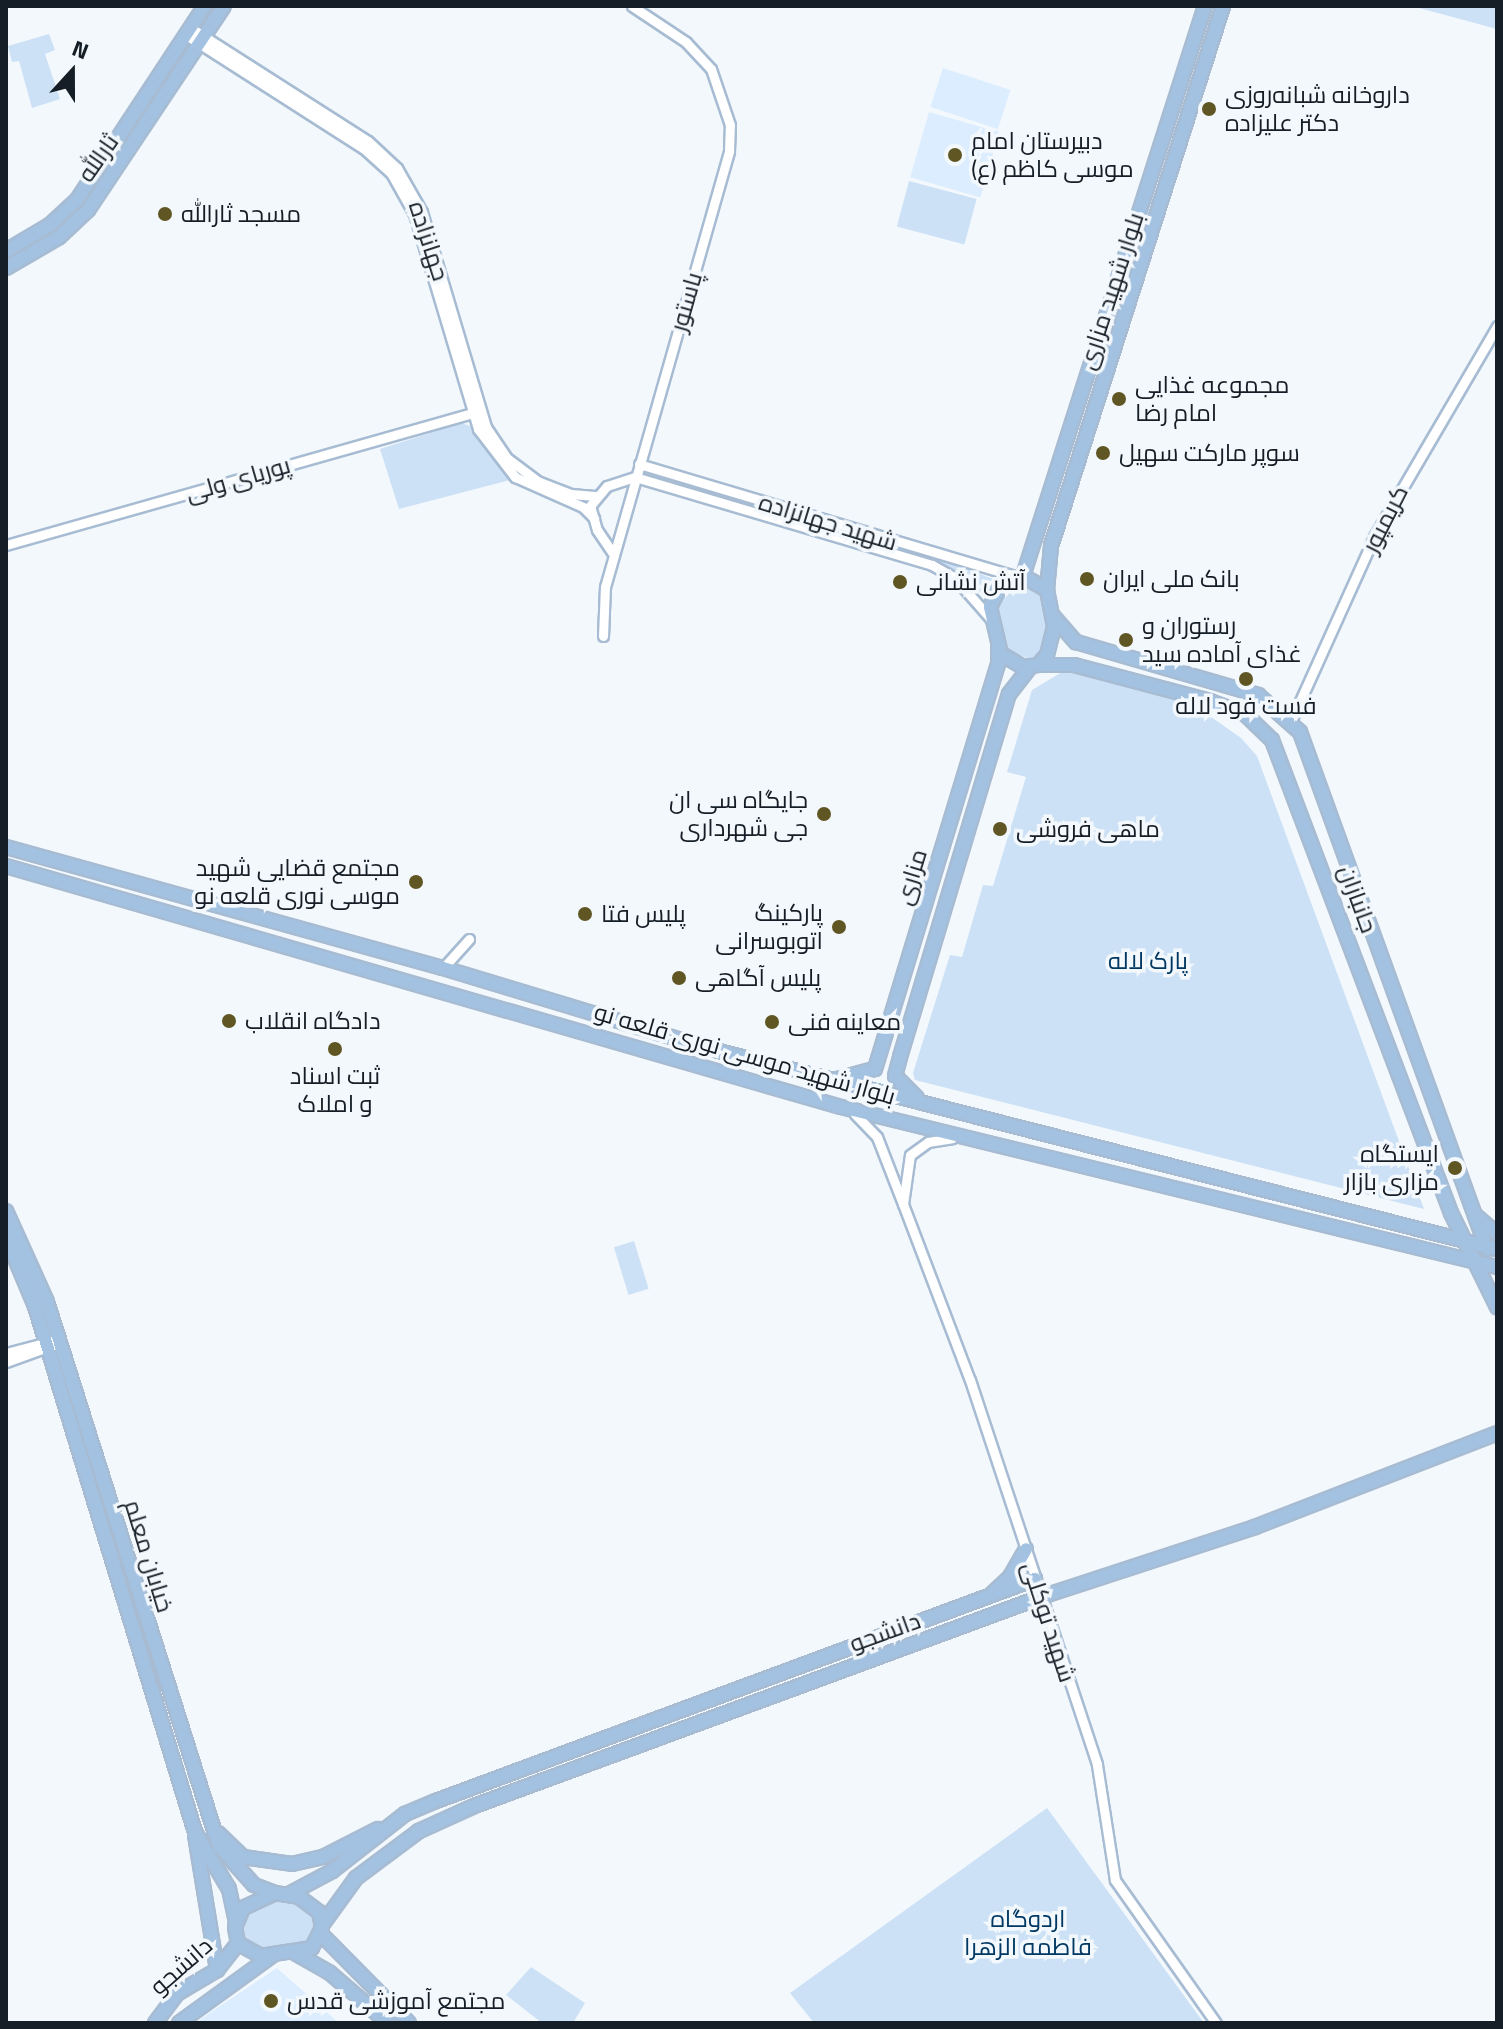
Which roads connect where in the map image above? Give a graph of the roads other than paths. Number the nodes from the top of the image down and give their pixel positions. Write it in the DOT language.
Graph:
graph roads {
  1 [pos="205,6"];
  2 [pos="224,6"];
  3 [pos="632,6"];
  4 [pos="1205,6"];
  5 [pos="1223,6"];
  6 [pos="189,32"];
  7 [pos="202,40"];
  8 [pos="1140,216"];
  9 [pos="1157,221"];
  10 [pos="6,251"];
  11 [pos="6,268"];
  12 [pos="1497,326"];
  13 [pos="475,412"];
  14 [pos="639,464"];
  15 [pos="635,477"];
  16 [pos="595,496"];
  17 [pos="594,518"];
  18 [pos="882,538"];
  19 [pos="6,545"];
  20 [pos="879,550"];
  21 [pos="614,555"];
  22 [pos="1021,576"];
  23 [pos="1047,590"];
  24 [pos="1053,616"];
  25 [pos="990,618"];
  26 [pos="603,636"];
  27 [pos="998,646"];
  28 [pos="1034,666"];
  29 [pos="1291,721"];
  30 [pos="6,847"];
  31 [pos="6,866"];
  32 [pos="469,939"];
  33 [pos="443,968"];
  34 [pos="875,1069"];
  35 [pos="895,1076"];
  36 [pos="825,1080"];
  37 [pos="926,1104"];
  38 [pos="841,1107"];
  39 [pos="969,1138"];
  40 [pos="1128,1153"];
  41 [pos="1123,1172"];
  42 [pos="903,1204"];
  43 [pos="6,1211"];
  44 [pos="1472,1212"];
  45 [pos="1451,1213"];
  46 [pos="1431,1234"];
  47 [pos="1497,1234"];
  48 [pos="6,1237"];
  49 [pos="1465,1243"];
  50 [pos="1491,1248"];
  51 [pos="1477,1263"];
  52 [pos="1496,1268"];
  53 [pos="1497,1307"];
  54 [pos="51,1343"];
  55 [pos="6,1353"];
  56 [pos="6,1362"];
  57 [pos="1497,1433"];
  58 [pos="1026,1549"];
  59 [pos="1035,1579"];
  60 [pos="1041,1597"];
  61 [pos="988,1598"];
  62 [pos="405,1814"];
  63 [pos="211,1825"];
  64 [pos="195,1832"];
  65 [pos="344,1863"];
  66 [pos="356,1878"];
  67 [pos="275,1893"];
  68 [pos="289,1894"];
  69 [pos="236,1921"];
  70 [pos="321,1930"];
  71 [pos="238,1943"];
  72 [pos="295,1953"];
  73 [pos="273,1955"];
  74 [pos="217,1970"];
  75 [pos="375,1993"];
  76 [pos="364,2003"];
  77 [pos="155,2023"];
  78 [pos="179,2023"];
  79 [pos="388,2023"];
  80 [pos="409,2023"];
  81 [pos="1216,2023"];
  1 -- 6 [label="main road"];
  2 -- 7 [label="main road, ثارالله"];
  3 -- 14 [label="street, پاستور"];
  4 -- 8 [label="main road, بلوار شهید مزاری"];
  5 -- 9 [label="main road, بلوار شهید مزاری"];
  6 -- 7 [label="street, جهانزاده"];
  6 -- 10 [label="main road"];
  7 -- 11 [label="main road, ثارالله"];
  7 -- 13 [label="street, جهانزاده"];
  8 -- 9 [label="main road"];
  8 -- 22 [label="main road, بلوار شهید مزاری"];
  9 -- 23 [label="main road, بلوار شهید مزاری"];
  12 -- 29 [label="street, کریمپور"];
  13 -- 16 [label="street, جهانزاده"];
  13 -- 17 [label="street, جهانزاده"];
  13 -- 19 [label="street, پوریای ولی"];
  14 -- 15 [label="street, پاستور"];
  14 -- 18 [label="street, شهید جهانزاده"];
  15 -- 16 [label="street"];
  15 -- 20 [label="street, شهید جهانزاده"];
  15 -- 21 [label="street, پاستور"];
  16 -- 17 [label="street"];
  17 -- 21 [label="street"];
  18 -- 20 [label="street"];
  18 -- 22 [label="street, شهید جهانزاده"];
  20 -- 25 [label="street, شهید جهانزاده"];
  21 -- 26 [label="street, پاستور"];
  22 -- 23 [label="main road"];
  22 -- 25 [label="main road"];
  23 -- 24 [label="main road"];
  24 -- 28 [label="main road"];
  24 -- 29 [label="main road"];
  25 -- 27 [label="main road"];
  27 -- 28 [label="main road"];
  27 -- 34 [label="main road, مزاری"];
  28 -- 35 [label="main road"];
  28 -- 45 [label="main road, جانبازان"];
  29 -- 44 [label="main road, جانبازان"];
  30 -- 33 [label="main road, بلوار شهید موسی نوری قلعه نو"];
  31 -- 38 [label="main road, بلوار شهید موسی نوری قلعه نو"];
  32 -- 33 [label="street"];
  33 -- 36 [label="main road, بلوار شهید موسی نوری قلعه نو"];
  34 -- 35 [label="main road"];
  34 -- 36 [label="main road"];
  35 -- 37 [label="main road"];
  36 -- 37 [label="main road, بلوار شهید موسی نوری قلعه نو"];
  37 -- 40 [label="main road, بلوار شهید موسی نوری قلعه نو"];
  38 -- 39 [label="main road, بلوار شهید موسی نوری قلعه نو"];
  38 -- 42 [label="street, شهید توکلی"];
  39 -- 41 [label="main road, بلوار شهید موسی نوری قلعه نو"];
  39 -- 42 [label="street"];
  40 -- 41 [label="main road"];
  40 -- 46 [label="main road, بلوار شهید موسی نوری قلعه نو"];
  41 -- 51 [label="main road, بلوار شهید موسی نوری قلعه نو"];
  42 -- 58 [label="street, شهید توکلی"];
  43 -- 54 [label="main road, خیابان معلم"];
  44 -- 47 [label="main road"];
  44 -- 50 [label="main road, جانبازان"];
  45 -- 46 [label="main road"];
  45 -- 49 [label="main road, جانبازان"];
  46 -- 49 [label="main road, بلوار شهید موسی نوری قلعه نو"];
  48 -- 54 [label="main road, خیابان معلم"];
  49 -- 50 [label="main road, بلوار شهید موسی نوری قلعه نو"];
  49 -- 51 [label="main road, جانبازان"];
  50 -- 52 [label="main road, جانبازان"];
  51 -- 52 [label="main road, بلوار شهید موسی نوری قلعه نو"];
  51 -- 53 [label="main road, جانبازان"];
  54 -- 55 [label="street"];
  54 -- 56 [label="street"];
  54 -- 63 [label="main road, خیابان معلم"];
  54 -- 64 [label="main road, خیابان معلم"];
  57 -- 60 [label="main road, دانشجو"];
  58 -- 59 [label="street, شهید توکلی"];
  58 -- 61 [label="main road"];
  59 -- 60 [label="street, شهید توکلی"];
  59 -- 61 [label="main road, دانشجو"];
  60 -- 66 [label="main road, دانشجو"];
  60 -- 81 [label="street, شهید توکلی"];
  61 -- 62 [label="main road, دانشجو"];
  62 -- 63 [label="main road"];
  62 -- 65 [label="main road, دانشجو"];
  63 -- 67 [label="main road, خیابان معلم"];
  64 -- 69 [label="main road, خیابان معلم"];
  64 -- 74 [label="main road"];
  65 -- 66 [label="main road"];
  65 -- 68 [label="main road, دانشجو"];
  66 -- 70 [label="main road, دانشجو"];
  67 -- 68 [label="main road"];
  67 -- 69 [label="main road"];
  68 -- 70 [label="main road"];
  69 -- 71 [label="main road"];
  70 -- 72 [label="main road"];
  70 -- 75 [label="main road"];
  71 -- 73 [label="main road"];
  71 -- 74 [label="main road, دانشجو"];
  72 -- 73 [label="main road"];
  72 -- 76 [label="main road"];
  73 -- 78 [label="main road, دانشجو"];
  74 -- 77 [label="main road, دانشجو"];
  75 -- 76 [label="main road"];
  75 -- 80 [label="main road"];
  76 -- 79 [label="main road"];
}
